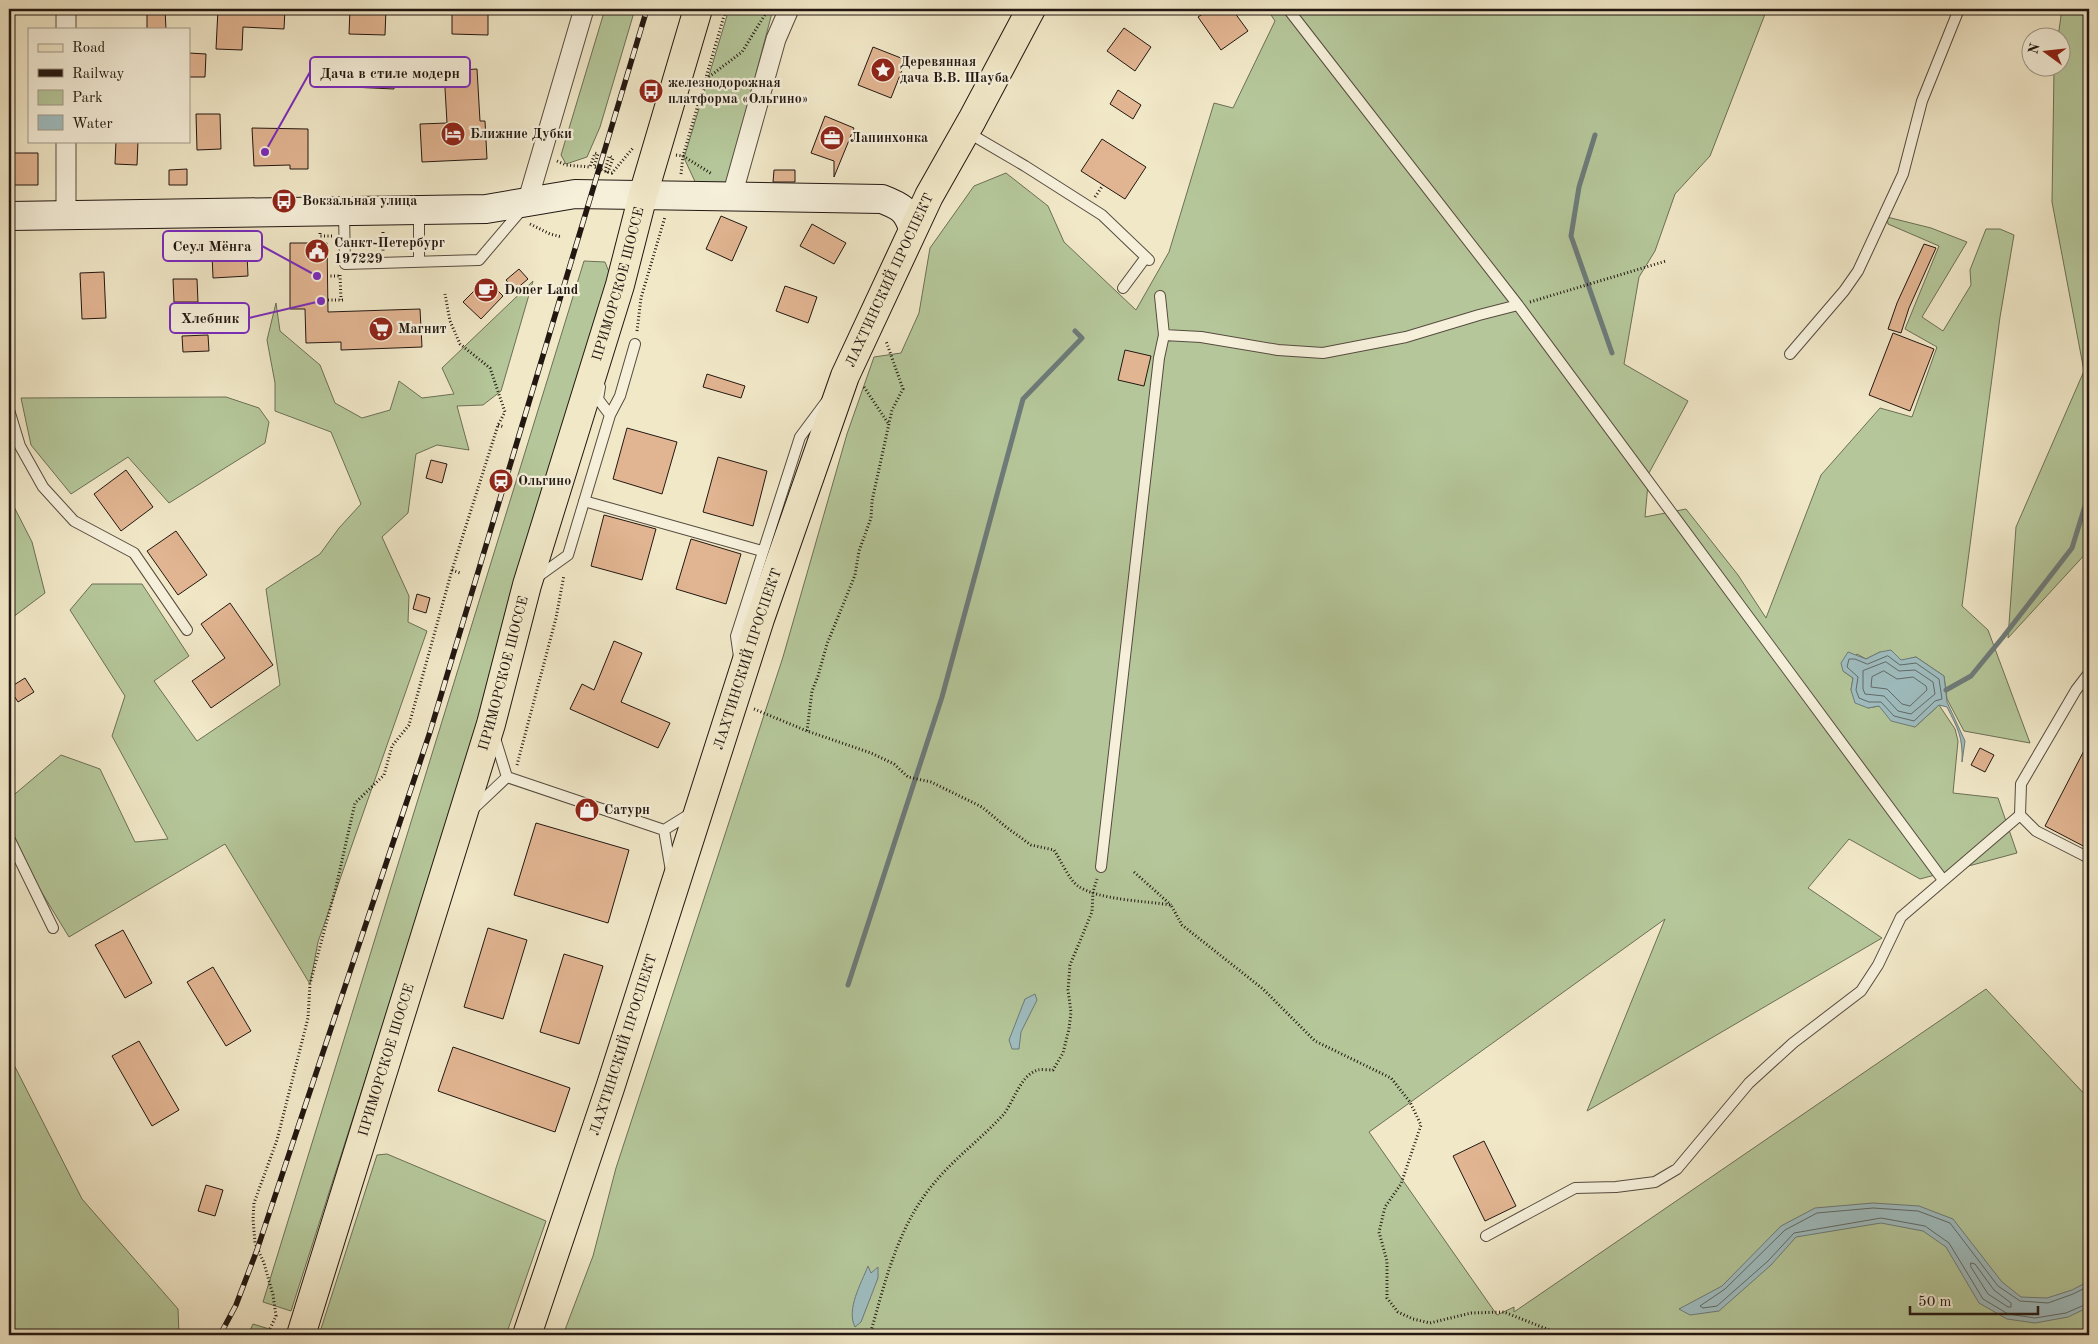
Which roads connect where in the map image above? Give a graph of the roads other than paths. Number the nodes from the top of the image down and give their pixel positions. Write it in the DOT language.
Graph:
graph roads {
  1 [pos="66,9"];
  2 [pos="584,9"];
  3 [pos="698,9"];
  4 [pos="789,9"];
  5 [pos="1031,9"];
  6 [pos="1288,9"];
  7 [pos="1959,9"];
  8 [pos="66,28"];
  9 [pos="965,132"];
  10 [pos="66,142"];
  11 [pos="733,192"];
  12 [pos="643,195"];
  13 [pos="522,210"];
  14 [pos="419,211"];
  15 [pos="344,212"];
  16 [pos="66,215"];
  17 [pos="9,216"];
  18 [pos="912,229"];
  19 [pos="419,262"];
  20 [pos="620,285"];
  21 [pos="1123,288"];
  22 [pos="1160,296"];
  23 [pos="1518,305"];
  24 [pos="1164,335"];
  25 [pos="635,344"];
  26 [pos="1790,354"];
  27 [pos="853,379"];
  28 [pos="9,410"];
  29 [pos="610,415"];
  30 [pos="584,501"];
  31 [pos="762,551"];
  32 [pos="527,585"];
  33 [pos="187,630"];
  34 [pos="2089,673"];
  35 [pos="742,682"];
  36 [pos="490,724"];
  37 [pos="510,778"];
  38 [pos="702,806"];
  39 [pos="2020,815"];
  40 [pos="461,820"];
  41 [pos="664,830"];
  42 [pos="9,838"];
  43 [pos="2089,858"];
  44 [pos="1101,867"];
  45 [pos="1943,880"];
  46 [pos="674,890"];
  47 [pos="53,928"];
  48 [pos="1486,1236"];
  49 [pos="528,1332"];
  50 [pos="301,1335"];
  1 -- 8 [label="street"];
  2 -- 13 [label="street"];
  3 -- 12 [label="main road, ПРИМОРСКОЕ ШОССЕ"];
  4 -- 11 [label="street"];
  5 -- 9 [label="main road, ЛАХТИНСКИЙ ПРОСПЕКТ"];
  6 -- 23 [label="lane"];
  7 -- 26 [label="lane"];
  9 -- 18 [label="main road, ЛАХТИНСКИЙ ПРОСПЕКТ"];
  9 -- 21 [label="lane"];
  10 -- 16 [label="street"];
  11 -- 12 [label="main road"];
  11 -- 18 [label="main road"];
  12 -- 13 [label="main road"];
  12 -- 20 [label="main road, ПРИМОРСКОЕ ШОССЕ"];
  13 -- 14 [label="main road"];
  13 -- 19 [label="lane"];
  14 -- 15 [label="main road"];
  14 -- 19 [label="lane"];
  15 -- 16 [label="main road"];
  15 -- 19 [label="lane"];
  16 -- 17 [label="main road"];
  18 -- 27 [label="main road, ЛАХТИНСКИЙ ПРОСПЕКТ"];
  20 -- 29 [label="lane"];
  20 -- 32 [label="main road, ПРИМОРСКОЕ ШОССЕ"];
  22 -- 24 [label="lane"];
  23 -- 24 [label="lane"];
  23 -- 45 [label="lane"];
  24 -- 44 [label="lane"];
  25 -- 29 [label="lane"];
  27 -- 31 [label="lane"];
  27 -- 35 [label="main road, ЛАХТИНСКИЙ ПРОСПЕКТ"];
  28 -- 33 [label="lane"];
  29 -- 30 [label="lane"];
  30 -- 31 [label="lane"];
  30 -- 32 [label="lane"];
  31 -- 35 [label="lane"];
  32 -- 36 [label="main road, ПРИМОРСКОЕ ШОССЕ"];
  34 -- 39 [label="lane"];
  35 -- 38 [label="main road, ЛАХТИНСКИЙ ПРОСПЕКТ"];
  36 -- 37 [label="lane"];
  36 -- 40 [label="main road, ПРИМОРСКОЕ ШОССЕ"];
  37 -- 40 [label="lane"];
  37 -- 41 [label="lane"];
  38 -- 41 [label="lane"];
  38 -- 46 [label="main road, ЛАХТИНСКИЙ ПРОСПЕКТ"];
  39 -- 43 [label="lane"];
  39 -- 45 [label="lane"];
  40 -- 50 [label="main road, ПРИМОРСКОЕ ШОССЕ"];
  41 -- 46 [label="lane"];
  42 -- 47 [label="lane"];
  45 -- 48 [label="lane"];
  46 -- 49 [label="main road, ЛАХТИНСКИЙ ПРОСПЕКТ"];
}
